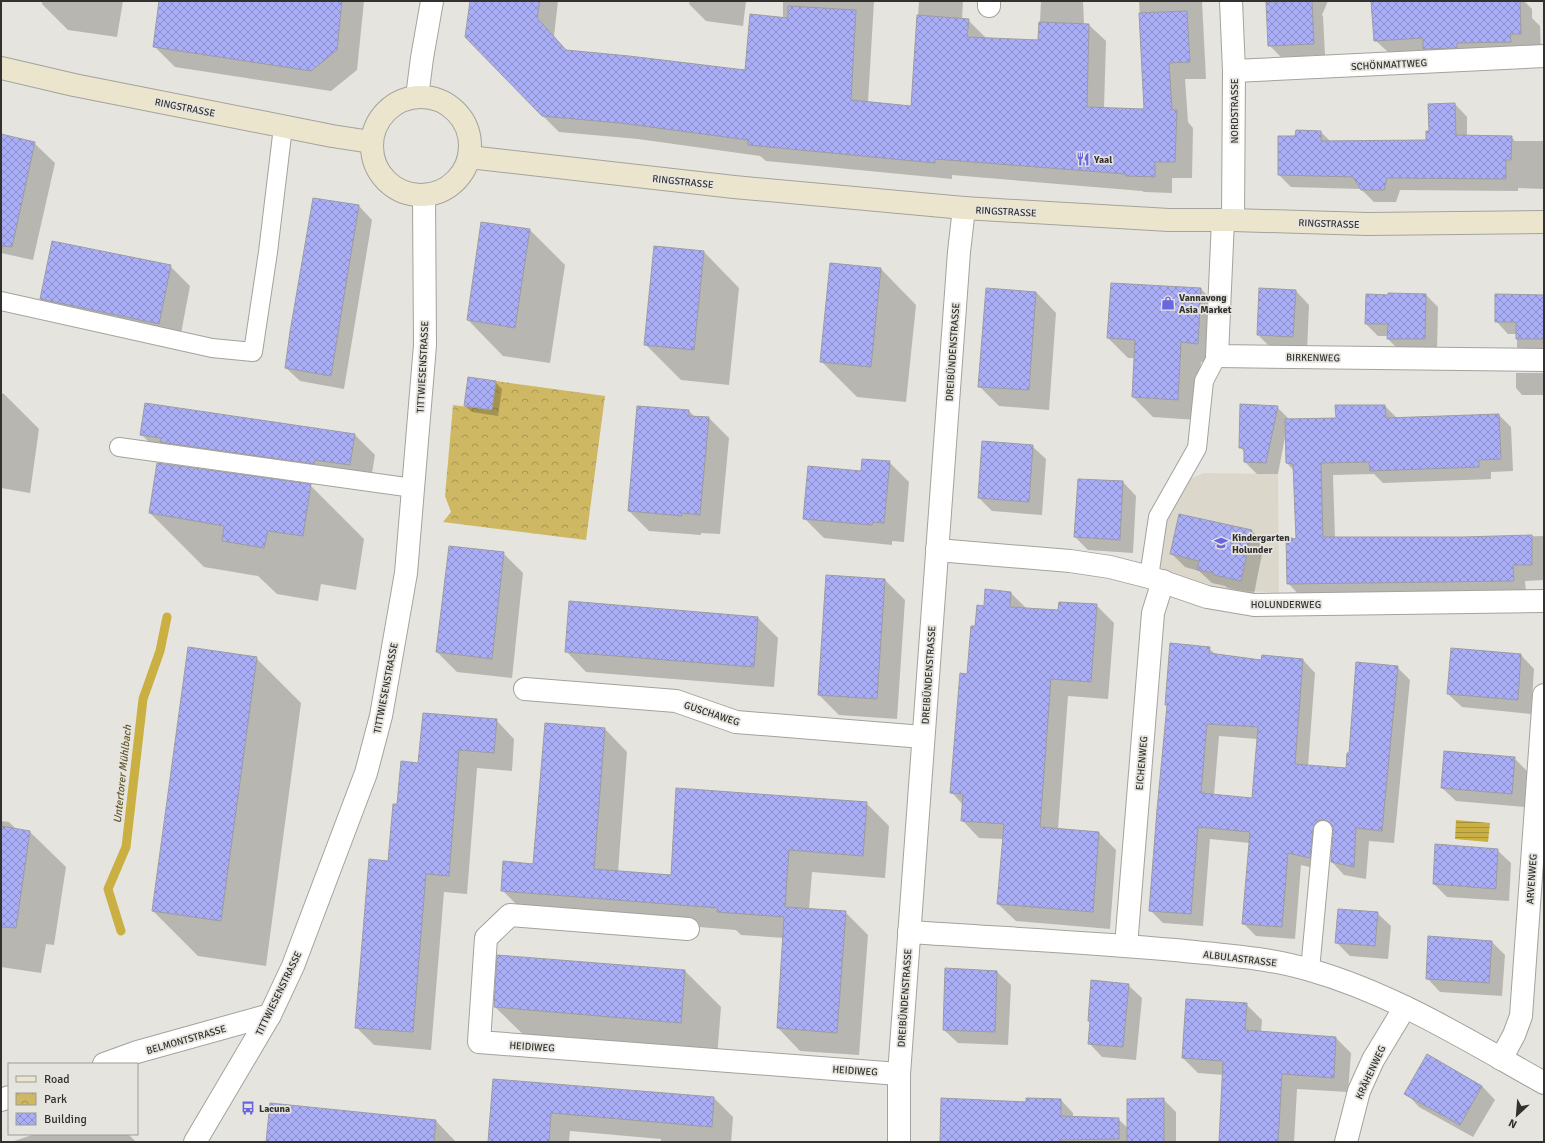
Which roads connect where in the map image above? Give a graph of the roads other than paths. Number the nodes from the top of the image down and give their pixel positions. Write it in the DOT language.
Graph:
graph roads {
  1 [pos="432,1"];
  2 [pos="1231,1"];
  3 [pos="1544,56"];
  4 [pos="1,68"];
  5 [pos="1234,71"];
  6 [pos="418,97"];
  7 [pos="283,127"];
  8 [pos="371,142"];
  9 [pos="470,157"];
  10 [pos="424,196"];
  11 [pos="964,208"];
  12 [pos="1228,220"];
  13 [pos="1544,222"];
  14 [pos="1,301"];
  15 [pos="1218,356"];
  16 [pos="1544,360"];
  17 [pos="119,447"];
  18 [pos="413,488"];
  19 [pos="937,550"];
  20 [pos="1156,579"];
  21 [pos="1544,601"];
  22 [pos="525,689"];
  23 [pos="1544,695"];
  24 [pos="923,737"];
  25 [pos="1323,830"];
  26 [pos="688,929"];
  27 [pos="909,932"];
  28 [pos="1126,946"];
  29 [pos="1310,970"];
  30 [pos="1405,1007"];
  31 [pos="270,1015"];
  32 [pos="1501,1059"];
  33 [pos="107,1063"];
  34 [pos="899,1074"];
  35 [pos="1544,1083"];
  36 [pos="195,1142"];
  37 [pos="899,1142"];
  38 [pos="1346,1142"];
  1 -- 6 [label="street"];
  2 -- 5 [label="street, NORDSTRASSE"];
  3 -- 5 [label="street, SCHÖNMATTWEG"];
  4 -- 7 [label="main road, RINGSTRASSE"];
  5 -- 12 [label="street, NORDSTRASSE"];
  6 -- 8 [label="main road"];
  6 -- 9 [label="main road"];
  7 -- 8 [label="main road, RINGSTRASSE"];
  7 -- 14 [label="lane"];
  8 -- 10 [label="main road"];
  9 -- 10 [label="main road"];
  9 -- 11 [label="main road, RINGSTRASSE"];
  10 -- 18 [label="street, TITTWIESENSTRASSE"];
  11 -- 12 [label="main road, RINGSTRASSE"];
  11 -- 19 [label="street, DREIBÜNDENSTRASSE"];
  12 -- 13 [label="main road, RINGSTRASSE"];
  12 -- 15 [label="street"];
  15 -- 16 [label="street, BIRKENWEG"];
  15 -- 20 [label="lane"];
  17 -- 18 [label="lane"];
  18 -- 31 [label="street, TITTWIESENSTRASSE"];
  19 -- 20 [label="street, HOLUNDERWEG"];
  19 -- 24 [label="street, DREIBÜNDENSTRASSE"];
  20 -- 21 [label="street, HOLUNDERWEG"];
  20 -- 28 [label="street, EICHENWEG"];
  22 -- 24 [label="street, GUSCHAWEG"];
  23 -- 32 [label="street, ARVENWEG"];
  24 -- 27 [label="street, DREIBÜNDENSTRASSE"];
  25 -- 29 [label="lane"];
  26 -- 34 [label="street, HEIDIWEG"];
  27 -- 28 [label="street, ALBULASTRASSE"];
  27 -- 34 [label="street, DREIBÜNDENSTRASSE"];
  28 -- 29 [label="street, ALBULASTRASSE"];
  29 -- 30 [label="street, ALBULASTRASSE"];
  30 -- 32 [label="street, ALBULASTRASSE"];
  30 -- 38 [label="street, KRÄHENWEG"];
  31 -- 33 [label="street, BELMONTSTRASSE"];
  31 -- 36 [label="street, TITTWIESENSTRASSE"];
  32 -- 35 [label="street, ALBULASTRASSE"];
  34 -- 37 [label="street, DREIBÜNDENSTRASSE"];
}
